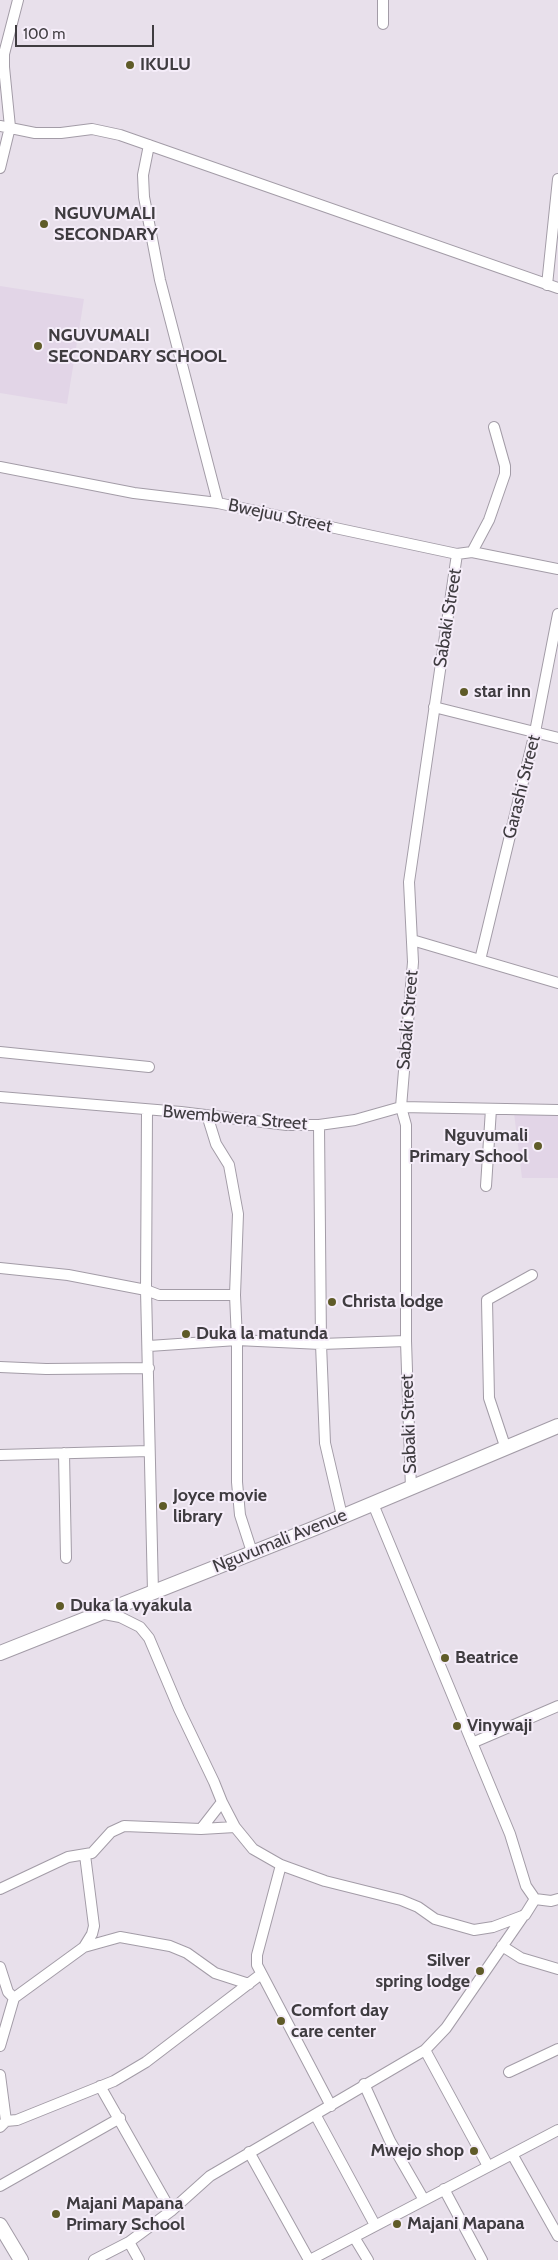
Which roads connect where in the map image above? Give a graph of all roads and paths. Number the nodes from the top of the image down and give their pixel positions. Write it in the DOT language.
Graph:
graph roads {
  1 [pos="18,0"];
  2 [pos="383,0"];
  3 [pos="383,24"];
  4 [pos="5,126"];
  5 [pos="149,145"];
  6 [pos="0,168"];
  7 [pos="558,179"];
  8 [pos="547,285"];
  9 [pos="558,288"];
  10 [pos="494,427"];
  11 [pos="0,467"];
  12 [pos="218,503"];
  13 [pos="472,552"];
  14 [pos="458,554"];
  15 [pos="558,569"];
  16 [pos="558,614"];
  17 [pos="434,707"];
  18 [pos="535,732"];
  19 [pos="558,738"];
  20 [pos="412,940"];
  21 [pos="480,960"];
  22 [pos="558,983"];
  23 [pos="0,1052"];
  24 [pos="150,1067"];
  25 [pos="0,1098"];
  26 [pos="401,1107"];
  27 [pos="491,1109"];
  28 [pos="558,1110"];
  29 [pos="147,1111"];
  30 [pos="207,1116"];
  31 [pos="319,1125"];
  32 [pos="486,1186"];
  33 [pos="0,1268"];
  34 [pos="532,1275"];
  35 [pos="146,1290"];
  36 [pos="235,1295"];
  37 [pos="237,1340"];
  38 [pos="406,1341"];
  39 [pos="321,1344"];
  40 [pos="149,1346"];
  41 [pos="0,1367"];
  42 [pos="149,1368"];
  43 [pos="558,1426"];
  44 [pos="506,1449"];
  45 [pos="149,1451"];
  46 [pos="64,1453"];
  47 [pos="0,1455"];
  48 [pos="411,1489"];
  49 [pos="373,1504"];
  50 [pos="342,1516"];
  51 [pos="252,1552"];
  52 [pos="66,1558"];
  53 [pos="153,1592"];
  54 [pos="98,1613"];
  55 [pos="0,1653"];
  56 [pos="558,1706"];
  57 [pos="472,1743"];
  58 [pos="222,1802"];
  59 [pos="235,1827"];
  60 [pos="201,1829"];
  61 [pos="85,1855"];
  62 [pos="281,1865"];
  63 [pos="0,1889"];
  64 [pos="558,1899"];
  65 [pos="535,1900"];
  66 [pos="525,1914"];
  67 [pos="502,1946"];
  68 [pos="84,1947"];
  69 [pos="0,1967"];
  70 [pos="558,1969"];
  71 [pos="260,1975"];
  72 [pos="249,1984"];
  73 [pos="14,1998"];
  74 [pos="0,2046"];
  75 [pos="558,2049"];
  76 [pos="425,2050"];
  77 [pos="509,2072"];
  78 [pos="0,2075"];
  79 [pos="364,2084"];
  80 [pos="100,2086"];
  81 [pos="331,2106"];
  82 [pos="316,2116"];
  83 [pos="120,2118"];
  84 [pos="3,2124"];
  85 [pos="558,2130"];
  86 [pos="249,2152"];
  87 [pos="512,2154"];
  88 [pos="488,2166"];
  89 [pos="0,2186"];
  90 [pos="444,2189"];
  91 [pos="424,2200"];
  92 [pos="171,2211"];
  93 [pos="0,2225"];
  94 [pos="375,2225"];
  95 [pos="557,2232"];
  96 [pos="354,2237"];
  97 [pos="129,2242"];
  98 [pos="21,2260"];
  99 [pos="94,2260"];
  100 [pos="139,2260"];
  101 [pos="310,2260"];
  102 [pos="368,2260"];
  103 [pos="482,2260"];
  1 -- 4 [label="street"];
  2 -- 3 [label="street"];
  4 -- 5 [label="street"];
  4 -- 6 [label="street"];
  5 -- 8 [label="street"];
  5 -- 12 [label="street"];
  7 -- 8 [label="street"];
  8 -- 9 [label="street"];
  10 -- 13 [label="street"];
  11 -- 12 [label="street, Bwejuu Street"];
  12 -- 14 [label="street, Bwejuu Street"];
  13 -- 14 [label="street, Bwejuu Street"];
  13 -- 15 [label="street, Bwejuu Street"];
  14 -- 17 [label="street, Sabaki Street"];
  16 -- 18 [label="street, Garashi Street"];
  17 -- 18 [label="street"];
  17 -- 20 [label="street, Sabaki Street"];
  18 -- 19 [label="street"];
  18 -- 21 [label="street, Garashi Street"];
  20 -- 21 [label="street"];
  20 -- 26 [label="street, Sabaki Street"];
  21 -- 22 [label="street"];
  23 -- 24 [label="street"];
  25 -- 29 [label="street, Bwembwera Street"];
  26 -- 27 [label="street, Bwembwera Street"];
  26 -- 31 [label="street, Bwembwera Street"];
  26 -- 38 [label="street, Sabaki Street"];
  27 -- 28 [label="street, Bwembwera Street"];
  27 -- 32 [label="street"];
  29 -- 30 [label="street, Bwembwera Street"];
  29 -- 35 [label="street"];
  30 -- 31 [label="street, Bwembwera Street"];
  30 -- 36 [label="street"];
  31 -- 39 [label="street"];
  33 -- 35 [label="street"];
  34 -- 44 [label="street"];
  35 -- 36 [label="street"];
  35 -- 40 [label="street"];
  36 -- 37 [label="street"];
  37 -- 39 [label="street"];
  37 -- 40 [label="street"];
  37 -- 51 [label="street"];
  38 -- 39 [label="street"];
  38 -- 48 [label="street, Sabaki Street"];
  39 -- 50 [label="street"];
  40 -- 42 [label="street"];
  41 -- 42 [label="street"];
  42 -- 45 [label="street"];
  43 -- 44 [label="street, Nguvumali Avenue"];
  44 -- 48 [label="street, Nguvumali Avenue"];
  45 -- 46 [label="street"];
  45 -- 53 [label="street"];
  46 -- 47 [label="street"];
  46 -- 52 [label="street"];
  48 -- 49 [label="street, Nguvumali Avenue"];
  49 -- 50 [label="street, Nguvumali Avenue"];
  49 -- 57 [label="street"];
  50 -- 51 [label="street, Nguvumali Avenue"];
  51 -- 53 [label="street, Nguvumali Avenue"];
  53 -- 54 [label="street, Nguvumali Avenue"];
  54 -- 55 [label="street, Nguvumali Avenue"];
  54 -- 58 [label="street"];
  56 -- 57 [label="street"];
  57 -- 65 [label="street"];
  58 -- 59 [label="street"];
  58 -- 60 [label="street"];
  59 -- 60 [label="street"];
  59 -- 62 [label="street"];
  60 -- 61 [label="street"];
  61 -- 63 [label="street"];
  61 -- 68 [label="street"];
  62 -- 66 [label="street"];
  62 -- 71 [label="street"];
  64 -- 65 [label="street"];
  65 -- 66 [label="street"];
  66 -- 67 [label="street"];
  67 -- 70 [label="street"];
  67 -- 76 [label="street"];
  68 -- 72 [label="street"];
  68 -- 73 [label="street"];
  69 -- 73 [label="street"];
  71 -- 72 [label="street"];
  71 -- 81 [label="street"];
  72 -- 80 [label="street"];
  73 -- 74 [label="street"];
  75 -- 77 [label="street"];
  76 -- 79 [label="street"];
  76 -- 88 [label="street"];
  78 -- 84 [label="street"];
  79 -- 81 [label="street"];
  79 -- 91 [label="street"];
  80 -- 83 [label="street"];
  80 -- 84 [label="street"];
  81 -- 82 [label="street"];
  82 -- 86 [label="street"];
  82 -- 94 [label="street"];
  83 -- 89 [label="street"];
  83 -- 92 [label="street"];
  85 -- 87 [label="street"];
  86 -- 92 [label="street"];
  86 -- 101 [label="street"];
  87 -- 88 [label="street"];
  87 -- 95 [label="street"];
  88 -- 90 [label="street"];
  90 -- 91 [label="street"];
  90 -- 103 [label="street"];
  91 -- 94 [label="street"];
  92 -- 97 [label="street"];
  93 -- 98 [label="street"];
  94 -- 96 [label="street"];
  96 -- 101 [label="street"];
  96 -- 102 [label="street"];
  97 -- 99 [label="street"];
  97 -- 100 [label="street"];
}
